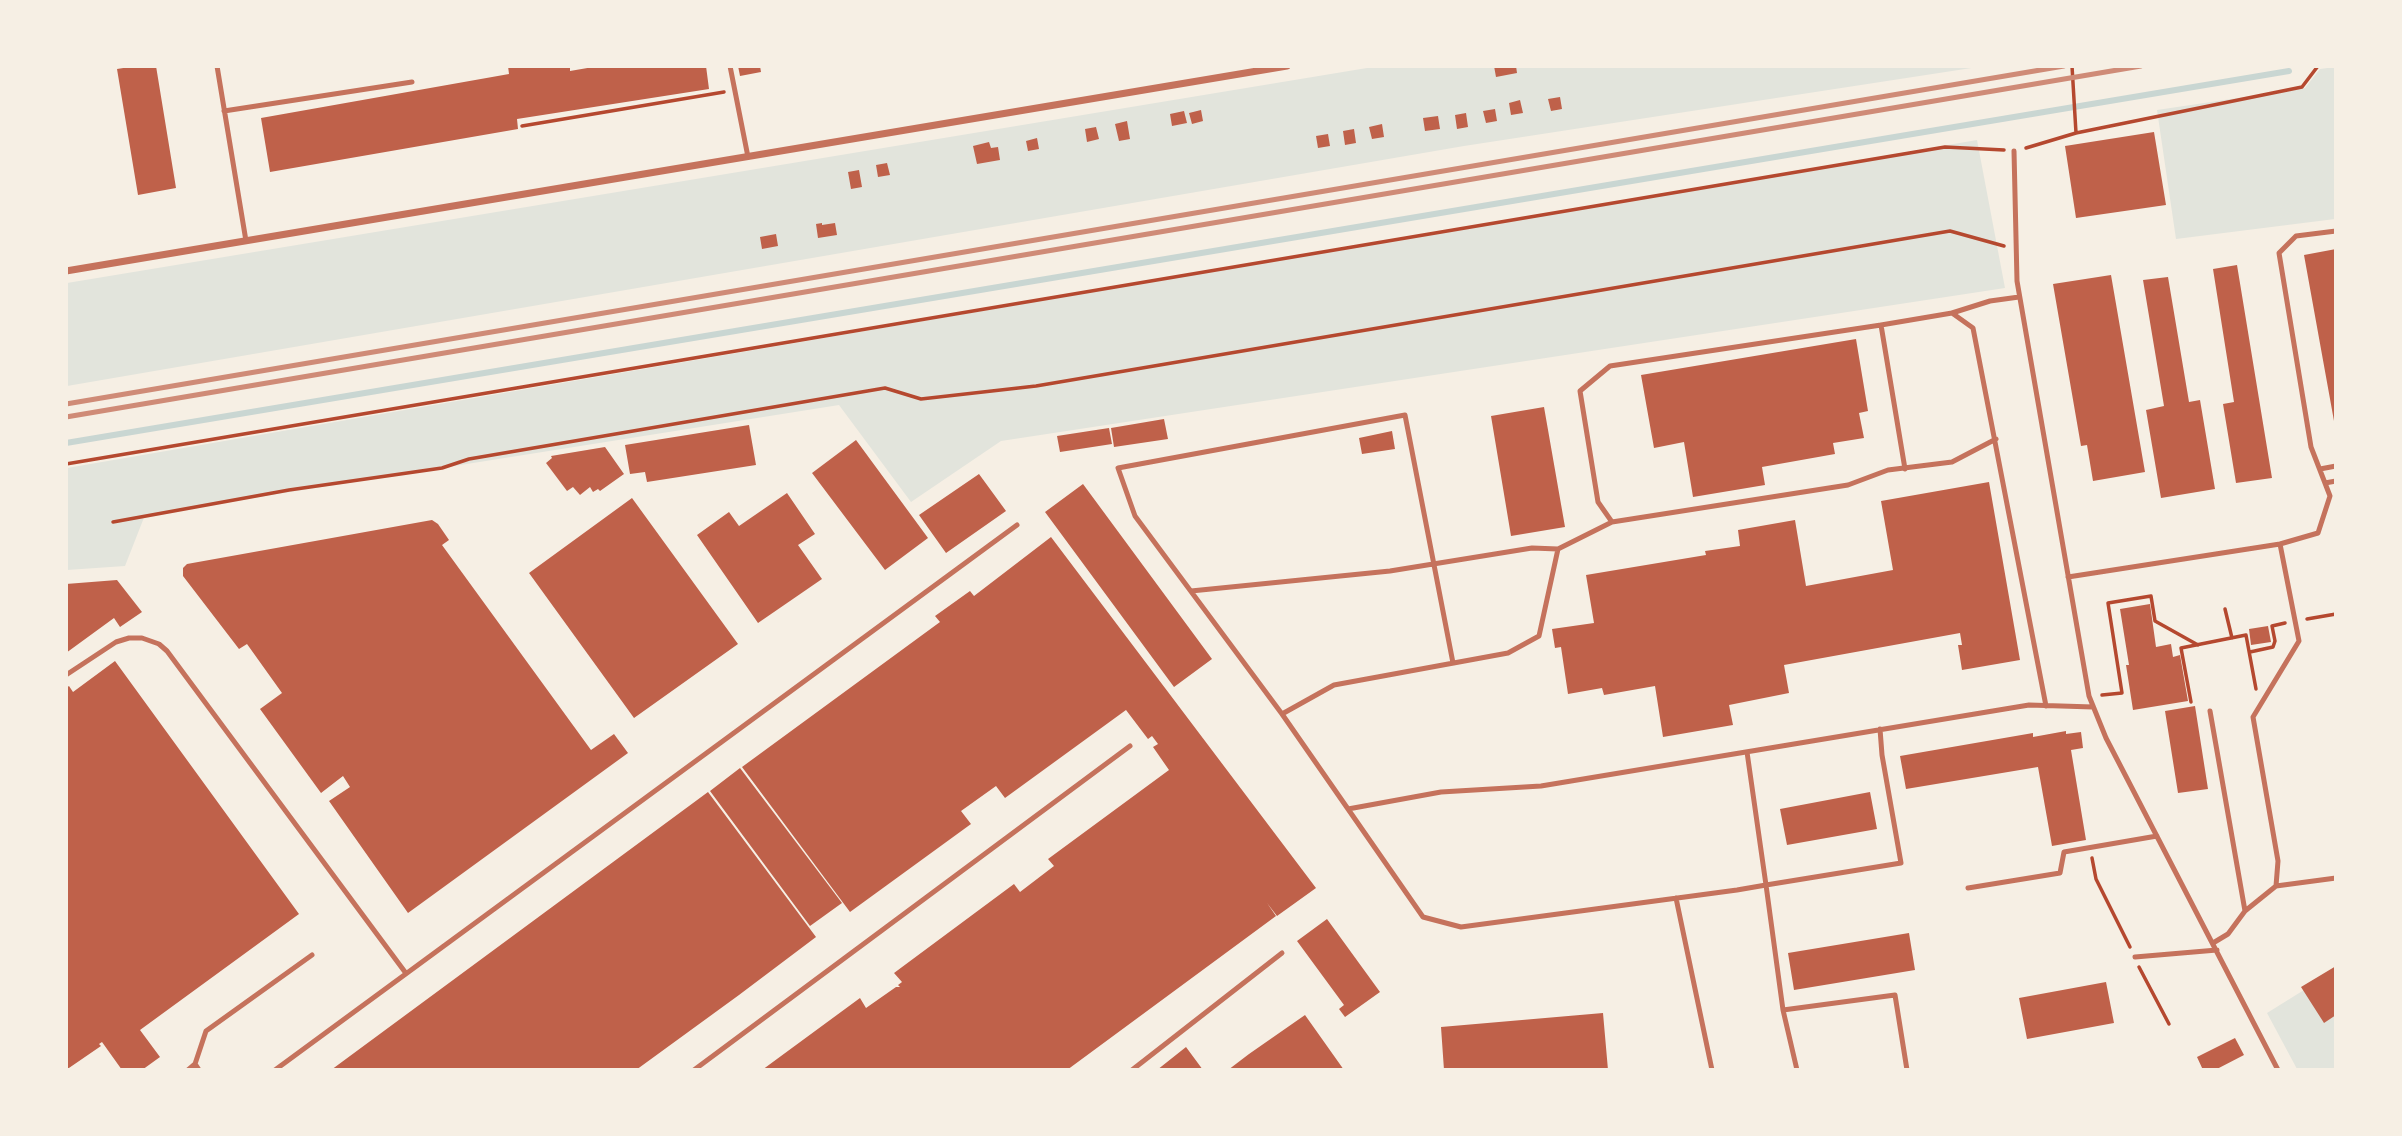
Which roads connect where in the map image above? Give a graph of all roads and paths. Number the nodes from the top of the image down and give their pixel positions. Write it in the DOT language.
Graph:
graph roads {
  1 [pos="217,66"];
  2 [pos="730,66"];
  3 [pos="1287,66"];
  4 [pos="2073,66"];
  5 [pos="2318,66"];
  6 [pos="1276,67"];
  7 [pos="412,82"];
  8 [pos="735,90"];
  9 [pos="224,111"];
  10 [pos="522,126"];
  11 [pos="2076,133"];
  12 [pos="2014,152"];
  13 [pos="748,157"];
  14 [pos="2336,231"];
  15 [pos="246,242"];
  16 [pos="2016,249"];
  17 [pos="66,271"];
  18 [pos="2020,296"];
  19 [pos="1952,313"];
  20 [pos="1881,324"];
  21 [pos="1996,439"];
  22 [pos="66,464"];
  23 [pos="2336,466"];
  24 [pos="1905,469"];
  25 [pos="2320,469"];
  26 [pos="2336,481"];
  27 [pos="2325,483"];
  28 [pos="113,522"];
  29 [pos="1612,522"];
  30 [pos="1017,525"];
  31 [pos="2280,544"];
  32 [pos="1558,549"];
  33 [pos="1433,562"];
  34 [pos="2068,577"];
  35 [pos="1191,591"];
  36 [pos="2225,609"];
  37 [pos="2232,638"];
  38 [pos="2198,645"];
  39 [pos="1452,663"];
  40 [pos="66,675"];
  41 [pos="2089,696"];
  42 [pos="2190,702"];
  43 [pos="2046,706"];
  44 [pos="2093,707"];
  45 [pos="2259,707"];
  46 [pos="2210,711"];
  47 [pos="1282,714"];
  48 [pos="1880,729"];
  49 [pos="1130,747"];
  50 [pos="1747,752"];
  51 [pos="1348,809"];
  52 [pos="2157,836"];
  53 [pos="2090,846"];
  54 [pos="2336,878"];
  55 [pos="1766,885"];
  56 [pos="2276,886"];
  57 [pos="1968,888"];
  58 [pos="1676,898"];
  59 [pos="2245,911"];
  60 [pos="2213,943"];
  61 [pos="2217,950"];
  62 [pos="1282,953"];
  63 [pos="312,956"];
  64 [pos="2134,957"];
  65 [pos="405,972"];
  66 [pos="1783,1010"];
  67 [pos="2169,1024"];
  68 [pos="195,1064"];
  69 [pos="188,1069"];
  70 [pos="200,1069"];
  71 [pos="275,1069"];
  72 [pos="694,1069"];
  73 [pos="1132,1069"];
  74 [pos="1712,1069"];
  75 [pos="1797,1069"];
  76 [pos="1907,1069"];
  77 [pos="2278,1069"];
  1 -- 9 [label="lane"];
  2 -- 8 [label="lane"];
  3 -- 6 [label="street"];
  4 -- 11 [label="path"];
  5 -- 11 [label="path"];
  6 -- 13 [label="street"];
  7 -- 9 [label="lane"];
  8 -- 10 [label="path"];
  8 -- 13 [label="lane"];
  9 -- 15 [label="lane"];
  11 -- 12 [label="path"];
  12 -- 16 [label="lane"];
  12 -- 22 [label="path"];
  13 -- 15 [label="street"];
  14 -- 25 [label="lane"];
  15 -- 17 [label="street"];
  16 -- 18 [label="lane"];
  16 -- 28 [label="path"];
  18 -- 19 [label="lane"];
  18 -- 34 [label="lane"];
  19 -- 20 [label="lane"];
  19 -- 21 [label="lane"];
  20 -- 24 [label="lane"];
  20 -- 29 [label="lane"];
  21 -- 24 [label="lane"];
  21 -- 43 [label="lane"];
  23 -- 25 [label="lane"];
  24 -- 29 [label="lane"];
  25 -- 27 [label="lane"];
  26 -- 27 [label="lane"];
  27 -- 31 [label="lane"];
  29 -- 32 [label="lane"];
  30 -- 65 [label="lane"];
  31 -- 34 [label="lane"];
  31 -- 45 [label="lane"];
  32 -- 33 [label="lane"];
  32 -- 39 [label="lane"];
  33 -- 35 [label="lane"];
  33 -- 35 [label="lane"];
  33 -- 39 [label="lane"];
  34 -- 41 [label="lane"];
  35 -- 47 [label="lane"];
  36 -- 37 [label="path"];
  37 -- 38 [label="path"];
  37 -- 45 [label="path"];
  38 -- 41 [label="path"];
  38 -- 42 [label="path"];
  39 -- 47 [label="lane"];
  40 -- 65 [label="lane"];
  41 -- 44 [label="lane"];
  43 -- 44 [label="lane"];
  43 -- 48 [label="lane"];
  44 -- 52 [label="lane"];
  45 -- 56 [label="lane"];
  46 -- 59 [label="lane"];
  47 -- 51 [label="lane"];
  48 -- 50 [label="lane"];
  48 -- 55 [label="lane"];
  49 -- 72 [label="lane"];
  50 -- 51 [label="lane"];
  50 -- 55 [label="lane"];
  51 -- 58 [label="lane"];
  52 -- 53 [label="lane"];
  52 -- 60 [label="lane"];
  53 -- 57 [label="lane"];
  53 -- 64 [label="path"];
  54 -- 56 [label="lane"];
  55 -- 58 [label="lane"];
  55 -- 66 [label="lane"];
  56 -- 59 [label="lane"];
  58 -- 74 [label="lane"];
  59 -- 60 [label="lane"];
  60 -- 61 [label="lane"];
  61 -- 64 [label="lane"];
  61 -- 77 [label="lane"];
  62 -- 73 [label="lane"];
  63 -- 68 [label="lane"];
  64 -- 67 [label="path"];
  65 -- 71 [label="lane"];
  66 -- 75 [label="lane"];
  66 -- 76 [label="lane"];
  68 -- 69 [label="lane"];
  68 -- 70 [label="lane"];
}
